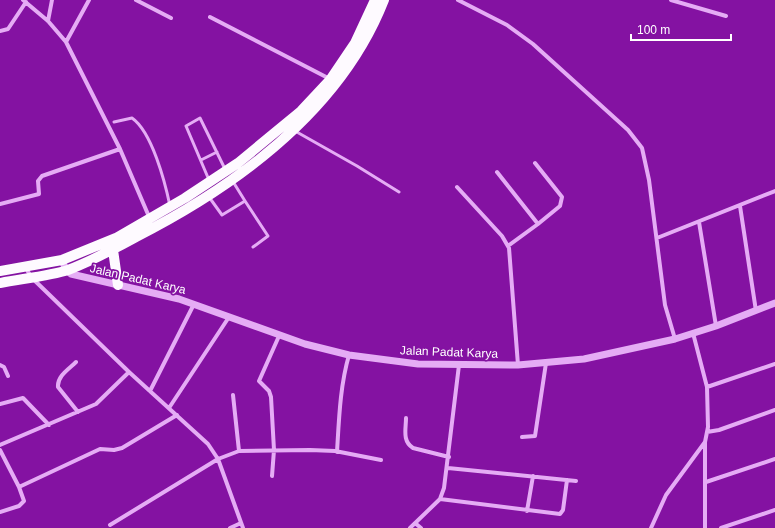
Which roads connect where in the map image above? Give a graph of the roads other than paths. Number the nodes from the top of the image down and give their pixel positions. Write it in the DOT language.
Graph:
graph roads {
  1 [pos="52,0"];
  2 [pos="89,0"];
  3 [pos="136,0"];
  4 [pos="458,0"];
  5 [pos="670,0"];
  6 [pos="25,1"];
  7 [pos="378,1"];
  8 [pos="726,16"];
  9 [pos="210,17"];
  10 [pos="171,18"];
  11 [pos="48,20"];
  12 [pos="1,30"];
  13 [pos="66,42"];
  14 [pos="330,80"];
  15 [pos="114,122"];
  16 [pos="294,130"];
  17 [pos="120,149"];
  18 [pos="217,152"];
  19 [pos="200,160"];
  20 [pos="535,163"];
  21 [pos="226,171"];
  22 [pos="497,172"];
  23 [pos="232,181"];
  24 [pos="210,182"];
  25 [pos="457,187"];
  26 [pos="775,191"];
  27 [pos="399,192"];
  28 [pos="209,196"];
  29 [pos="245,201"];
  30 [pos="0,204"];
  31 [pos="740,206"];
  32 [pos="170,207"];
  33 [pos="150,219"];
  34 [pos="699,222"];
  35 [pos="538,224"];
  36 [pos="657,238"];
  37 [pos="112,244"];
  38 [pos="508,246"];
  39 [pos="253,247"];
  40 [pos="62,260"];
  41 [pos="24,266"];
  42 [pos="66,270"];
  43 [pos="0,271"];
  44 [pos="31,277"];
  45 [pos="0,283"];
  46 [pos="118,285"];
  47 [pos="775,303"];
  48 [pos="195,304"];
  49 [pos="756,311"];
  50 [pos="229,316"];
  51 [pos="716,326"];
  52 [pos="693,333"];
  53 [pos="279,336"];
  54 [pos="675,339"];
  55 [pos="348,355"];
  56 [pos="76,362"];
  57 [pos="546,363"];
  58 [pos="459,364"];
  59 [pos="775,364"];
  60 [pos="0,365"];
  61 [pos="518,365"];
  62 [pos="129,372"];
  63 [pos="8,376"];
  64 [pos="707,387"];
  65 [pos="150,391"];
  66 [pos="233,395"];
  67 [pos="0,404"];
  68 [pos="169,408"];
  69 [pos="775,410"];
  70 [pos="78,412"];
  71 [pos="177,415"];
  72 [pos="406,418"];
  73 [pos="49,425"];
  74 [pos="707,432"];
  75 [pos="522,436"];
  76 [pos="705,442"];
  77 [pos="0,446"];
  78 [pos="0,450"];
  79 [pos="274,450"];
  80 [pos="239,451"];
  81 [pos="337,452"];
  82 [pos="449,457"];
  83 [pos="218,459"];
  84 [pos="775,459"];
  85 [pos="382,460"];
  86 [pos="448,468"];
  87 [pos="272,476"];
  88 [pos="533,476"];
  89 [pos="567,480"];
  90 [pos="576,480"];
  91 [pos="706,482"];
  92 [pos="19,487"];
  93 [pos="440,499"];
  94 [pos="775,510"];
  95 [pos="527,511"];
  96 [pos="0,512"];
  97 [pos="241,523"];
  98 [pos="415,523"];
  99 [pos="110,525"];
  100 [pos="230,528"];
  101 [pos="243,528"];
  102 [pos="410,528"];
  103 [pos="421,528"];
  104 [pos="651,528"];
  105 [pos="705,528"];
  106 [pos="721,528"];
  1 -- 11 [label="street"];
  2 -- 13 [label="street"];
  3 -- 10 [label="street"];
  4 -- 36 [label="street"];
  5 -- 8 [label="street"];
  6 -- 11 [label="street"];
  6 -- 12 [label="street"];
  7 -- 14 [label="main road"];
  7 -- 16 [label="main road"];
  9 -- 14 [label="street"];
  11 -- 13 [label="street"];
  13 -- 17 [label="street"];
  14 -- 21 [label="main road"];
  15 -- 32 [label="lane"];
  16 -- 23 [label="main road"];
  16 -- 27 [label="lane"];
  17 -- 30 [label="street"];
  17 -- 33 [label="street"];
  18 -- 19 [label="lane"];
  18 -- 19 [label="lane"];
  18 -- 21 [label="lane"];
  19 -- 24 [label="lane"];
  20 -- 35 [label="street"];
  21 -- 23 [label="lane"];
  21 -- 24 [label="main road"];
  22 -- 35 [label="street"];
  23 -- 28 [label="main road"];
  23 -- 29 [label="lane"];
  24 -- 32 [label="main road"];
  25 -- 38 [label="street"];
  26 -- 31 [label="street"];
  28 -- 29 [label="lane"];
  28 -- 37 [label="main road"];
  29 -- 39 [label="lane"];
  31 -- 34 [label="street"];
  31 -- 49 [label="street"];
  32 -- 33 [label="main road"];
  33 -- 37 [label="main road"];
  34 -- 36 [label="street"];
  34 -- 51 [label="street"];
  35 -- 38 [label="street"];
  36 -- 54 [label="street"];
  37 -- 40 [label="main road"];
  37 -- 42 [label="main road"];
  37 -- 46 [label="main road"];
  38 -- 61 [label="street"];
  40 -- 41 [label="main road"];
  40 -- 42 [label="street"];
  41 -- 43 [label="main road"];
  41 -- 44 [label="street"];
  42 -- 44 [label="main road"];
  42 -- 46 [label="street, Jalan Padat Karya"];
  44 -- 45 [label="main road"];
  44 -- 62 [label="street"];
  46 -- 48 [label="street, Jalan Padat Karya"];
  47 -- 49 [label="street, Jalan Padat Karya"];
  48 -- 50 [label="street, Jalan Padat Karya"];
  48 -- 65 [label="street"];
  49 -- 51 [label="street, Jalan Padat Karya"];
  50 -- 53 [label="street, Jalan Padat Karya"];
  50 -- 68 [label="street"];
  51 -- 52 [label="street, Jalan Padat Karya"];
  52 -- 54 [label="street, Jalan Padat Karya"];
  52 -- 64 [label="street"];
  53 -- 55 [label="street, Jalan Padat Karya"];
  53 -- 79 [label="street"];
  54 -- 57 [label="street, Jalan Padat Karya"];
  55 -- 58 [label="street, Jalan Padat Karya"];
  55 -- 81 [label="street"];
  56 -- 70 [label="street"];
  57 -- 61 [label="street, Jalan Padat Karya"];
  57 -- 75 [label="street"];
  58 -- 61 [label="street, Jalan Padat Karya"];
  58 -- 82 [label="street"];
  59 -- 64 [label="street"];
  60 -- 63 [label="street"];
  62 -- 65 [label="street"];
  62 -- 70 [label="street"];
  64 -- 74 [label="street"];
  65 -- 68 [label="street"];
  66 -- 80 [label="street"];
  67 -- 73 [label="street"];
  68 -- 71 [label="street"];
  69 -- 74 [label="street"];
  70 -- 73 [label="street"];
  71 -- 83 [label="street"];
  71 -- 92 [label="street"];
  72 -- 82 [label="street"];
  73 -- 77 [label="street"];
  74 -- 76 [label="street"];
  76 -- 91 [label="street"];
  76 -- 104 [label="street"];
  78 -- 92 [label="street"];
  79 -- 80 [label="street"];
  79 -- 81 [label="street"];
  79 -- 87 [label="street"];
  80 -- 83 [label="street"];
  81 -- 85 [label="street"];
  82 -- 86 [label="street"];
  83 -- 97 [label="street"];
  83 -- 99 [label="street"];
  84 -- 91 [label="street"];
  86 -- 88 [label="street"];
  86 -- 93 [label="street"];
  88 -- 89 [label="street"];
  88 -- 95 [label="street"];
  89 -- 90 [label="street"];
  89 -- 95 [label="street"];
  91 -- 105 [label="street"];
  92 -- 96 [label="street"];
  93 -- 95 [label="street"];
  93 -- 98 [label="street"];
  94 -- 106 [label="street"];
  97 -- 100 [label="street"];
  97 -- 101 [label="street"];
  98 -- 102 [label="street"];
  98 -- 103 [label="street"];
}
